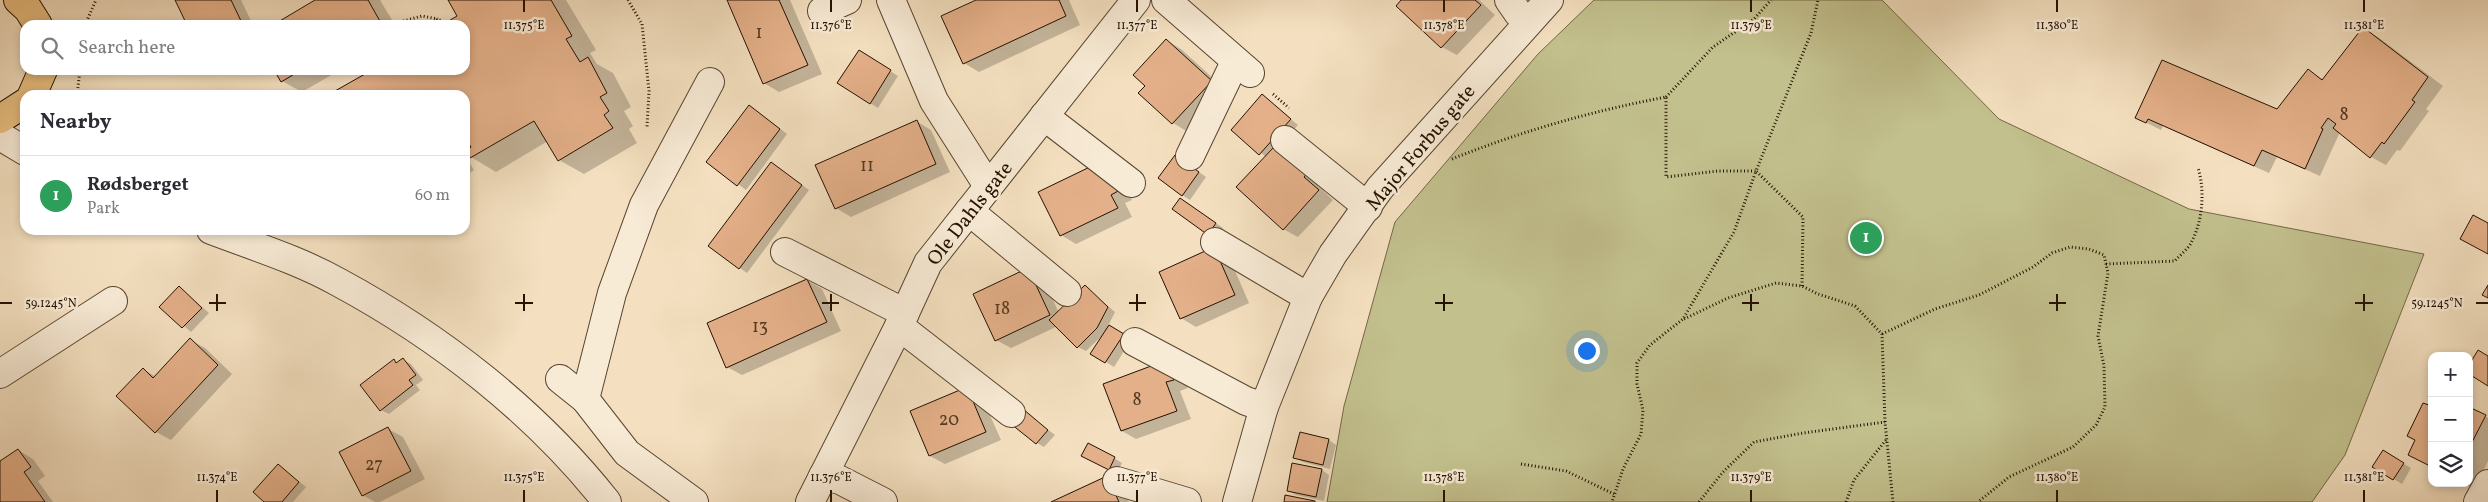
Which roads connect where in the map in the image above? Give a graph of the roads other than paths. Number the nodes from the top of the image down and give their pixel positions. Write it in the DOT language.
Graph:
graph roads {
  1 [pos="18,0"];
  2 [pos="847,0"];
  3 [pos="891,0"];
  4 [pos="1166,0"];
  5 [pos="1509,0"];
  6 [pos="1549,0"];
  7 [pos="1124,5"];
  8 [pos="822,11"];
  9 [pos="35,20"];
  10 [pos="1528,22"];
  11 [pos="41,75"];
  12 [pos="710,82"];
  13 [pos="34,90"];
  14 [pos="20,106"];
  15 [pos="1044,116"];
  16 [pos="0,119"];
  17 [pos="0,136"];
  18 [pos="1285,140"];
  19 [pos="20,148"];
  20 [pos="1190,156"];
  21 [pos="1131,183"];
  22 [pos="988,186"];
  23 [pos="1368,207"];
  24 [pos="969,211"];
  25 [pos="223,235"];
  26 [pos="1215,242"];
  27 [pos="785,252"];
  28 [pos="1066,292"];
  29 [pos="1308,297"];
  30 [pos="113,301"];
  31 [pos="902,320"];
  32 [pos="1135,342"];
  33 [pos="0,374"];
  34 [pos="560,380"];
  35 [pos="585,399"];
  36 [pos="1264,407"];
  37 [pos="1011,413"];
  38 [pos="823,476"];
  39 [pos="1117,481"];
  40 [pos="2488,484"];
  41 [pos="608,502"];
  42 [pos="694,502"];
  43 [pos="810,502"];
  44 [pos="883,502"];
  45 [pos="1187,502"];
  46 [pos="1237,502"];
  47 [pos="2478,502"];
  1 -- 9 [label="highway"];
  2 -- 8 [label="street"];
  3 -- 22 [label="street"];
  4 -- 20 [label="street"];
  5 -- 10 [label="street"];
  6 -- 10 [label="street, Major Forbus gate"];
  7 -- 15 [label="street, Ole Dahls gate"];
  10 -- 23 [label="street, Major Forbus gate"];
  11 -- 13 [label="highway"];
  12 -- 35 [label="street"];
  14 -- 16 [label="highway"];
  15 -- 21 [label="street"];
  15 -- 22 [label="street, Ole Dahls gate"];
  17 -- 19 [label="street"];
  18 -- 23 [label="street"];
  22 -- 24 [label="street, Ole Dahls gate"];
  23 -- 29 [label="street, Major Forbus gate"];
  24 -- 28 [label="street"];
  24 -- 31 [label="street, Ole Dahls gate"];
  25 -- 41 [label="street"];
  26 -- 29 [label="street"];
  27 -- 31 [label="street"];
  29 -- 36 [label="street, Major Forbus gate"];
  30 -- 33 [label="street"];
  31 -- 37 [label="street"];
  31 -- 38 [label="street, Ole Dahls gate"];
  32 -- 36 [label="street"];
  34 -- 35 [label="street"];
  35 -- 42 [label="street"];
  36 -- 46 [label="street, Major Forbus gate"];
  38 -- 43 [label="street, Ole Dahls gate"];
  38 -- 44 [label="street"];
  39 -- 45 [label="street"];
  40 -- 47 [label="street"];
}
